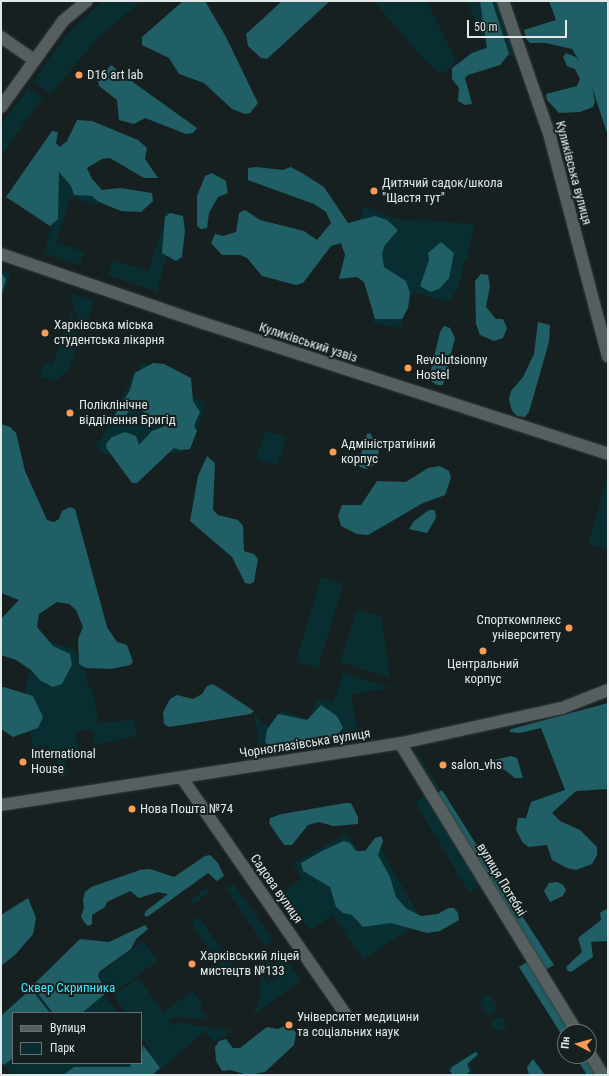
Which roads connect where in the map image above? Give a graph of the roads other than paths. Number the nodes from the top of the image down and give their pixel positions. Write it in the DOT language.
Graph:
graph roads {
  1 [pos="86,1"];
  2 [pos="503,1"];
  3 [pos="1,37"];
  4 [pos="34,60"];
  5 [pos="1,107"];
  6 [pos="1,254"];
  7 [pos="608,356"];
  8 [pos="608,454"];
  9 [pos="608,690"];
  10 [pos="400,743"];
  11 [pos="182,778"];
  12 [pos="1,805"];
  13 [pos="347,1016"];
  14 [pos="572,1024"];
  15 [pos="596,1064"];
  16 [pos="603,1075"];
  1 -- 4 [label="street"];
  2 -- 7 [label="street, Куликівська вулиця"];
  3 -- 4 [label="street"];
  4 -- 5 [label="street"];
  6 -- 8 [label="street, Куликівський узвіз"];
  9 -- 10 [label="street, Чорноглазівська вулиця"];
  10 -- 11 [label="street, Чорноглазівська вулиця"];
  10 -- 14 [label="street, вулиця Потебні"];
  11 -- 12 [label="street, Чорноглазівська вулиця"];
  11 -- 13 [label="street, Садова вулиця"];
  15 -- 16 [label="street"];
}
